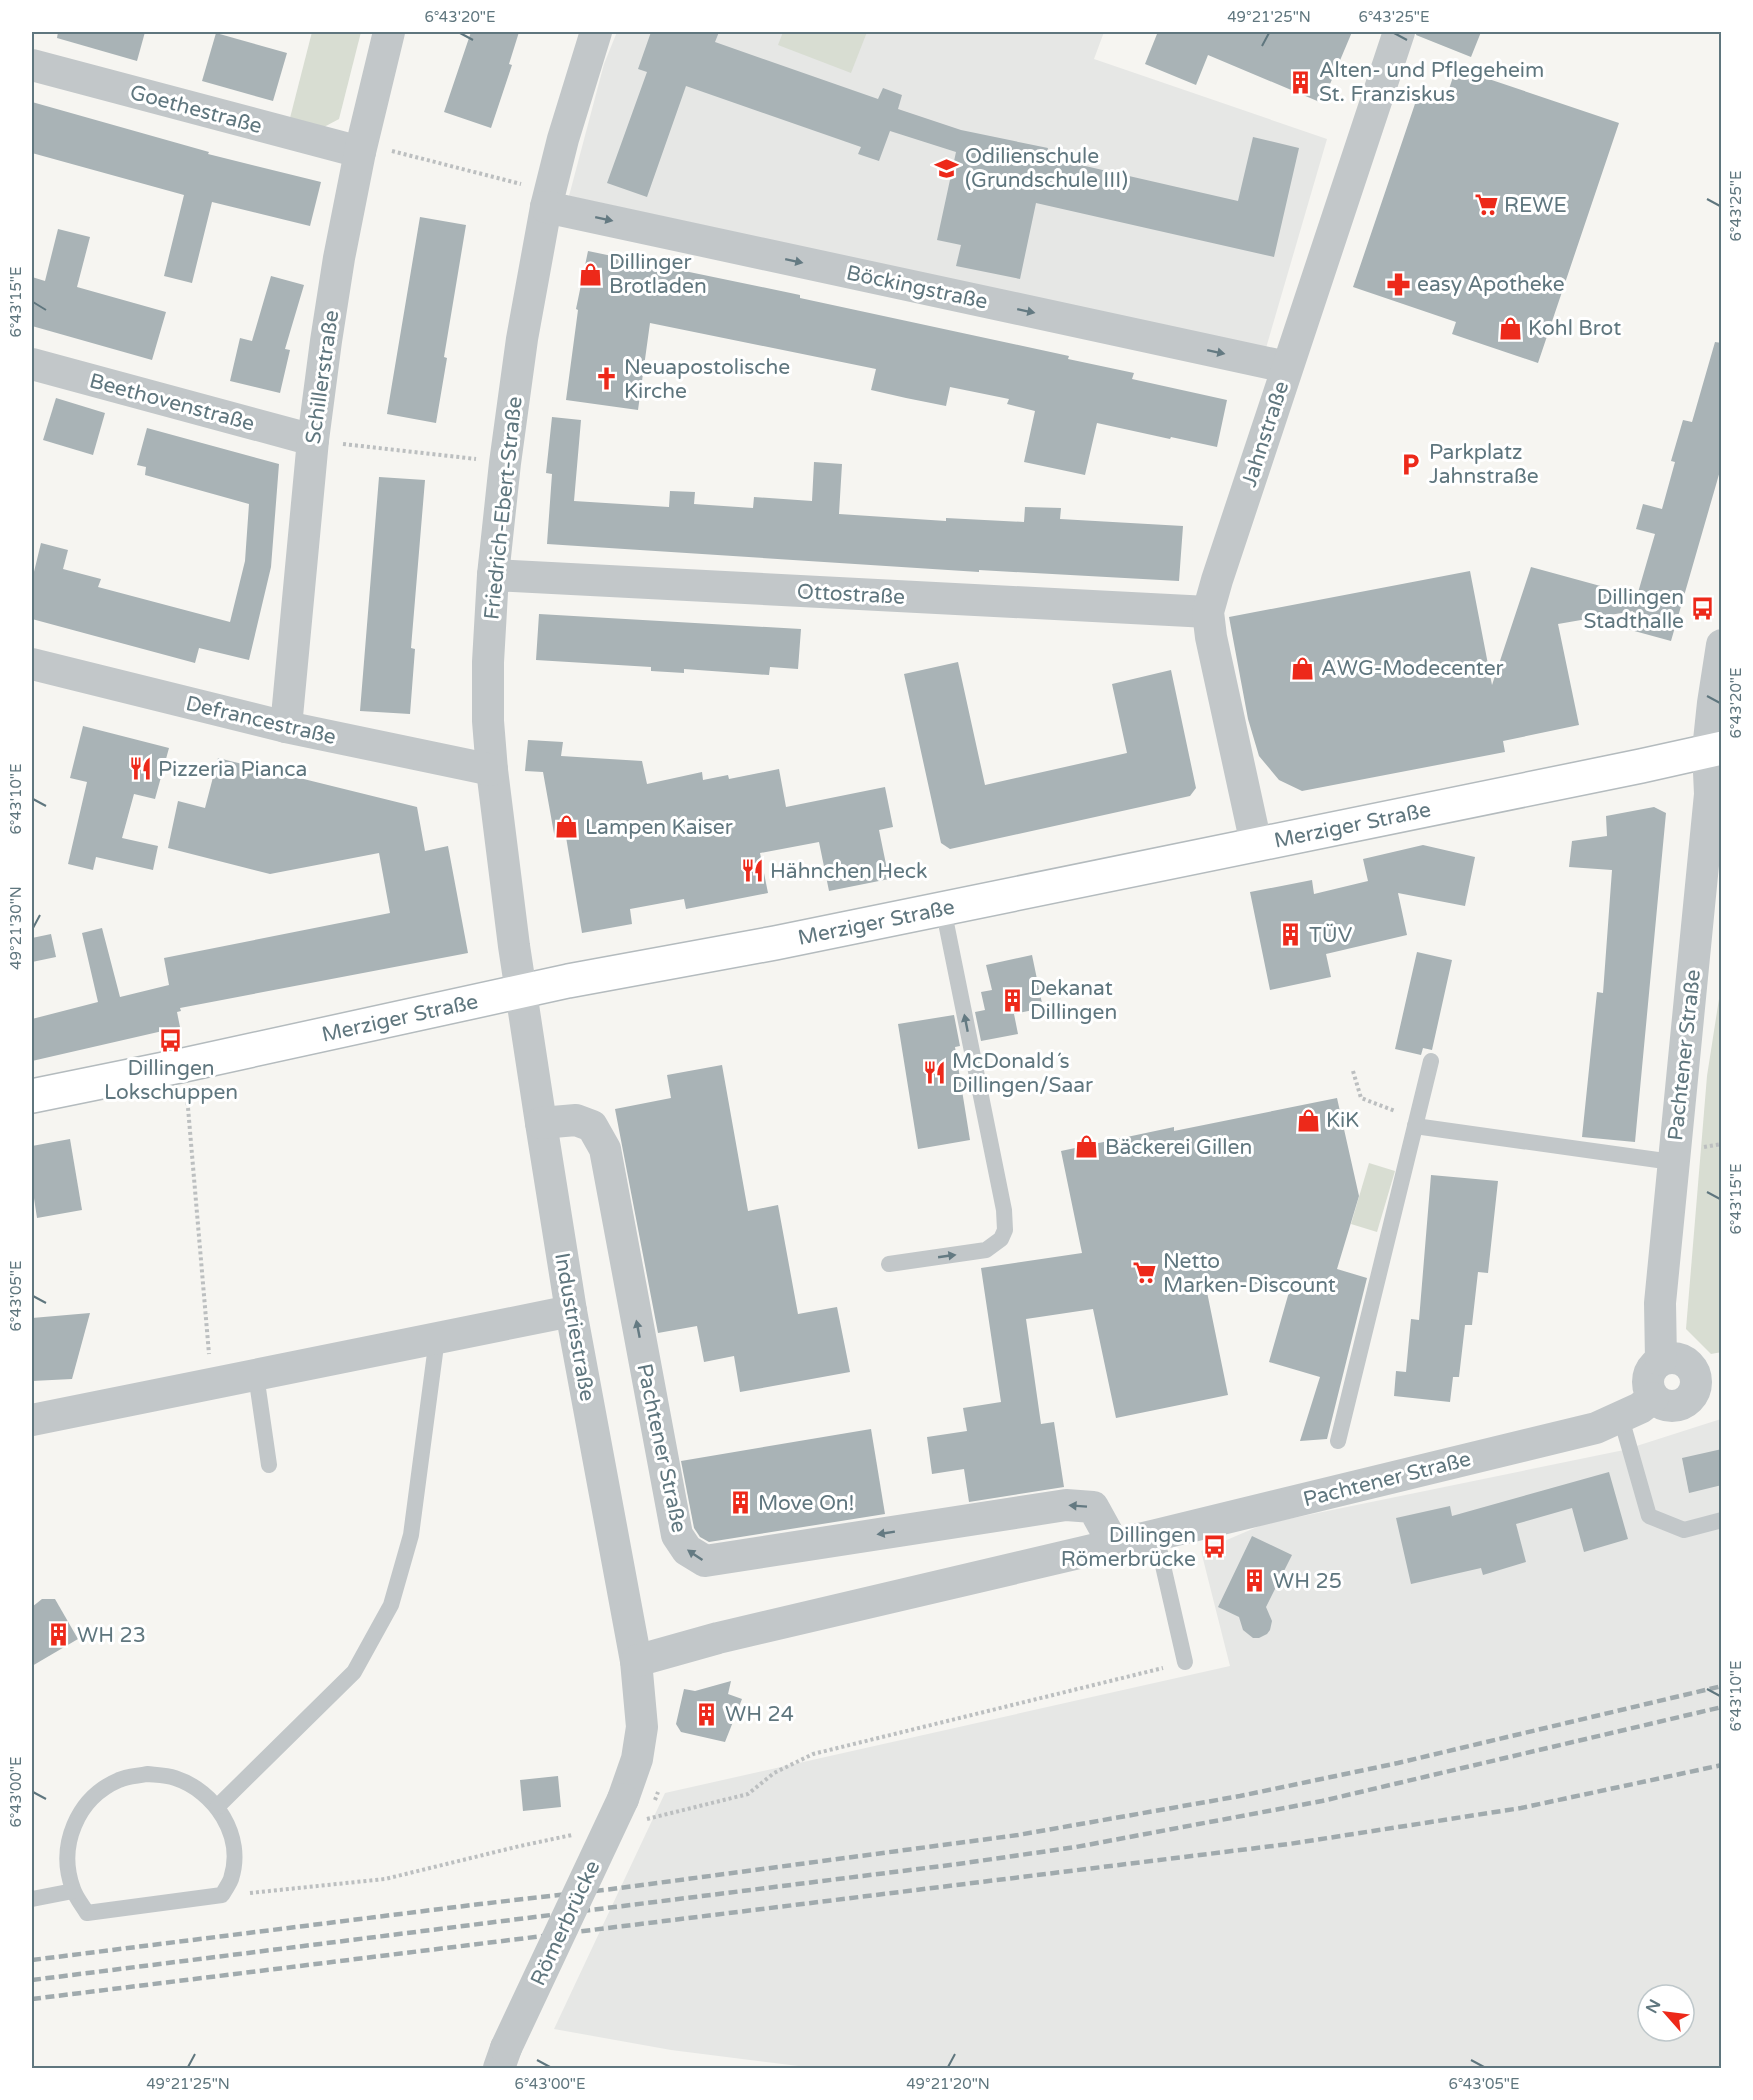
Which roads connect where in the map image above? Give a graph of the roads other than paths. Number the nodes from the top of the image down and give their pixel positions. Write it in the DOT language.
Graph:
graph roads {
  1 [pos="389,32"];
  2 [pos="596,32"];
  3 [pos="1399,32"];
  4 [pos="32,65"];
  5 [pos="361,148"];
  6 [pos="548,199"];
  7 [pos="32,364"];
  8 [pos="1287,367"];
  9 [pos="313,440"];
  10 [pos="493,574"];
  11 [pos="1208,612"];
  12 [pos="1722,645"];
  13 [pos="32,664"];
  14 [pos="286,728"];
  15 [pos="1715,749"];
  16 [pos="492,770"];
  17 [pos="1256,844"];
  18 [pos="943,908"];
  19 [pos="521,992"];
  20 [pos="1431,1061"];
  21 [pos="32,1096"];
  22 [pos="1416,1122"];
  23 [pos="541,1123"];
  24 [pos="1672,1162"];
  25 [pos="889,1264"];
  26 [pos="571,1311"];
  27 [pos="436,1338"];
  28 [pos="1661,1360"];
  29 [pos="256,1375"];
  30 [pos="1709,1382"];
  31 [pos="1653,1398"];
  32 [pos="1621,1418"];
  33 [pos="32,1420"];
  34 [pos="1338,1441"];
  35 [pos="269,1465"];
  36 [pos="1722,1520"];
  37 [pos="1156,1535"];
  38 [pos="1114,1545"];
  39 [pos="636,1661"];
  40 [pos="1185,1662"];
  41 [pos="623,1799"];
  42 [pos="217,1807"];
  43 [pos="73,1891"];
  44 [pos="32,1899"];
  45 [pos="503,2058"];
  1 -- 5 [label="street, Schillerstraße"];
  2 -- 6 [label="street, Friedrich-Ebert-Straße"];
  3 -- 8 [label="street, Jahnstraße"];
  4 -- 5 [label="street, Goethestraße"];
  5 -- 9 [label="street, Schillerstraße"];
  6 -- 8 [label="street, Böckingstraße, one-way"];
  6 -- 10 [label="street, Friedrich-Ebert-Straße"];
  7 -- 9 [label="street, Beethovenstraße"];
  8 -- 11 [label="street, Jahnstraße"];
  9 -- 14 [label="street, Schillerstraße"];
  10 -- 11 [label="street, Ottostraße"];
  10 -- 16 [label="street, Friedrich-Ebert-Straße"];
  11 -- 17 [label="street, Jahnstraße"];
  12 -- 15 [label="street, Pachtener Straße"];
  13 -- 14 [label="street, Defrancestraße"];
  14 -- 16 [label="street, Defrancestraße"];
  15 -- 17 [label="main road, Merziger Straße"];
  15 -- 24 [label="street, Pachtener Straße"];
  16 -- 19 [label="street, Friedrich-Ebert-Straße"];
  17 -- 18 [label="main road, Merziger Straße"];
  18 -- 19 [label="main road, Merziger Straße"];
  25 -- 18 [label="lane, one-way"];
  19 -- 21 [label="main road, Merziger Straße"];
  19 -- 23 [label="street, Industriestraße"];
  20 -- 22 [label="lane"];
  22 -- 24 [label="lane"];
  22 -- 34 [label="lane"];
  23 -- 26 [label="street, Industriestraße"];
  38 -- 23 [label="street, Pachtener Straße, one-way"];
  24 -- 28 [label="street, Pachtener Straße"];
  26 -- 27 [label="street"];
  26 -- 39 [label="street, Industriestraße"];
  27 -- 29 [label="street"];
  27 -- 42 [label="lane"];
  28 -- 30 [label="street"];
  28 -- 31 [label="street"];
  29 -- 33 [label="street"];
  29 -- 35 [label="lane"];
  30 -- 31 [label="street"];
  31 -- 32 [label="street, Pachtener Straße"];
  32 -- 36 [label="lane"];
  32 -- 37 [label="street, Pachtener Straße"];
  37 -- 38 [label="street, Pachtener Straße"];
  37 -- 40 [label="lane"];
  38 -- 39 [label="street, Pachtener Straße"];
  39 -- 41 [label="street, Industriestraße"];
  41 -- 45 [label="street, Römerbrücke, bridge"];
  42 -- 43 [label="lane"];
  42 -- 43 [label="lane"];
  43 -- 44 [label="lane"];
}
